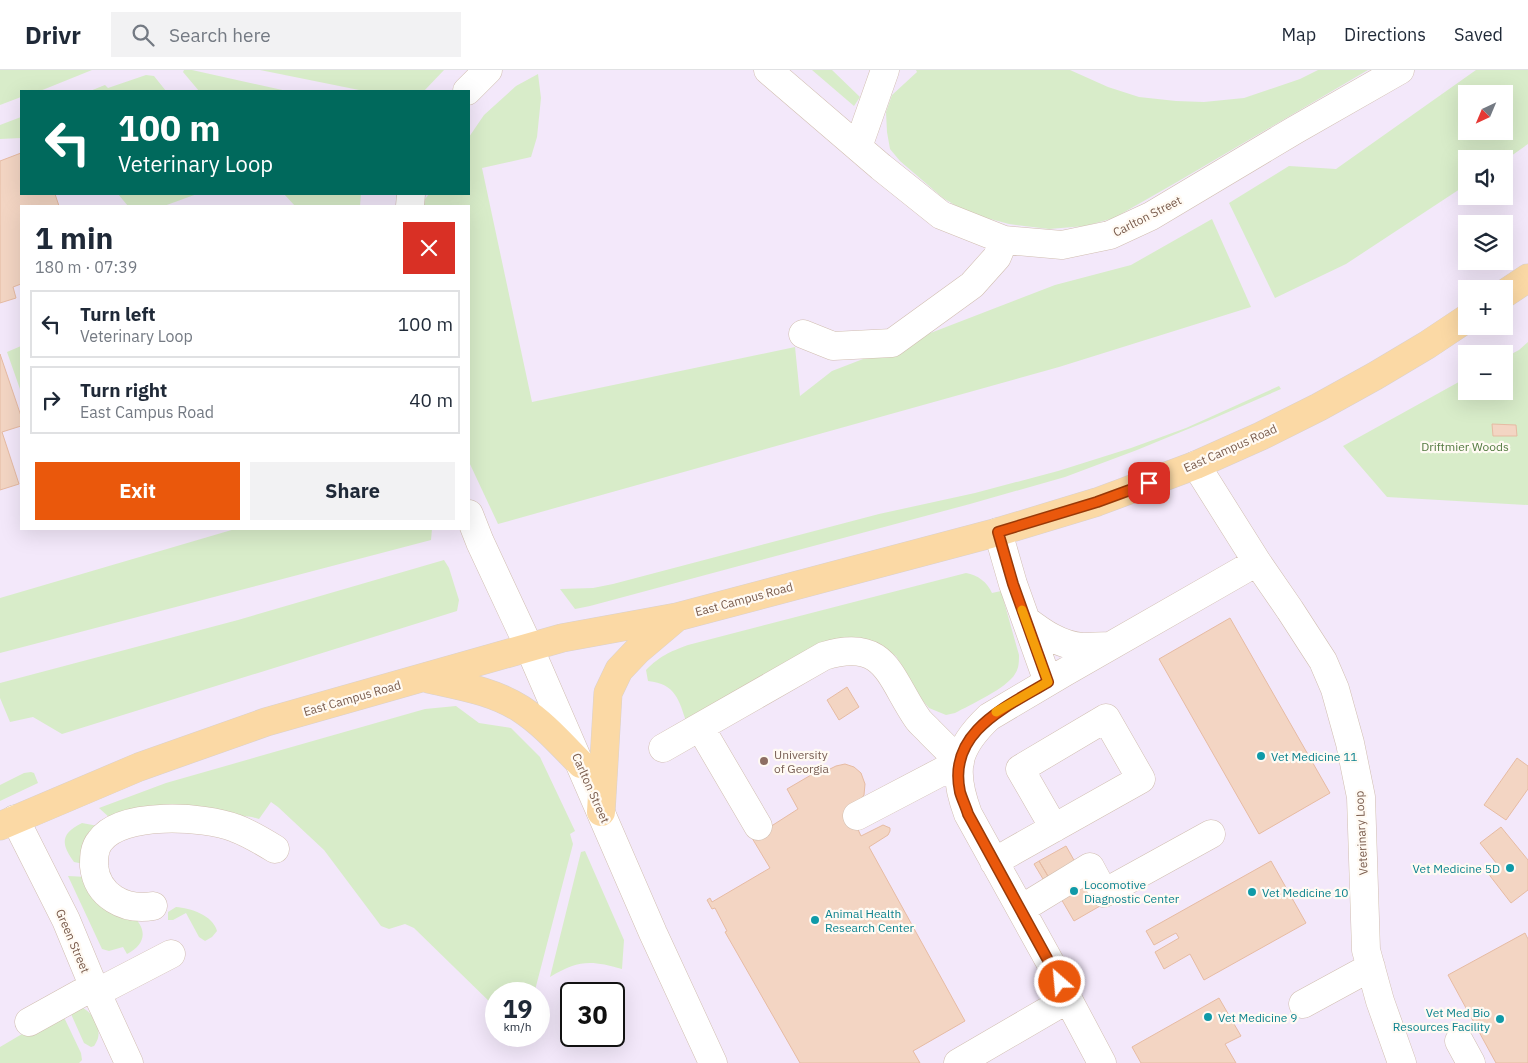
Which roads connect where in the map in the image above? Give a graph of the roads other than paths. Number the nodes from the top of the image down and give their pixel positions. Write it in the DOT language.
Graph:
graph roads {
  1 [pos="488,70"];
  2 [pos="768,70"];
  3 [pos="885,70"];
  4 [pos="1400,70"];
  5 [pos="468,90"];
  6 [pos="858,147"];
  7 [pos="1004,240"];
  8 [pos="1528,278"];
  9 [pos="1513,288"];
  10 [pos="1458,324"];
  11 [pos="803,334"];
  12 [pos="1196,465"];
  13 [pos="470,517"];
  14 [pos="998,532"];
  15 [pos="1256,562"];
  16 [pos="677,617"];
  17 [pos="1026,620"];
  18 [pos="1110,646"];
  19 [pos="530,647"];
  20 [pos="425,678"];
  21 [pos="1048,682"];
  22 [pos="700,727"];
  23 [pos="663,748"];
  24 [pos="960,762"];
  25 [pos="581,764"];
  26 [pos="601,812"];
  27 [pos="857,816"];
  28 [pos="8,823"];
  29 [pos="758,826"];
  30 [pos="1054,828"];
  31 [pos="1211,834"];
  32 [pos="275,849"];
  33 [pos="994,862"];
  34 [pos="153,906"];
  35 [pos="1021,909"];
  36 [pos="167,948"];
  37 [pos="1371,966"];
  38 [pos="93,986"];
  39 [pos="1068,999"];
  40 [pos="1304,1004"];
  41 [pos="29,1022"];
  42 [pos="119,1059"];
  43 [pos="713,1063"];
  44 [pos="958,1063"];
  45 [pos="1102,1063"];
  46 [pos="1402,1063"];
  1 -- 5 [label="street"];
  2 -- 6 [label="street, Carlton Street"];
  3 -- 6 [label="street"];
  4 -- 7 [label="street, Carlton Street"];
  6 -- 7 [label="street, Carlton Street"];
  7 -- 11 [label="street"];
  8 -- 9 [label="main road"];
  10 -- 12 [label="main road, East Campus Road"];
  12 -- 14 [label="main road, East Campus Road"];
  12 -- 15 [label="street, Veterinary Loop"];
  13 -- 19 [label="street, Carlton Street"];
  14 -- 16 [label="main road, East Campus Road"];
  14 -- 17 [label="street"];
  15 -- 18 [label="street"];
  15 -- 37 [label="street, Veterinary Loop"];
  16 -- 19 [label="main road, East Campus Road"];
  16 -- 26 [label="main road"];
  17 -- 18 [label="street"];
  17 -- 21 [label="street"];
  18 -- 21 [label="street"];
  19 -- 20 [label="main road, East Campus Road"];
  19 -- 25 [label="street, Carlton Street"];
  20 -- 25 [label="main road"];
  20 -- 28 [label="main road, East Campus Road"];
  21 -- 24 [label="street"];
  22 -- 23 [label="street"];
  22 -- 24 [label="street"];
  22 -- 29 [label="street"];
  24 -- 27 [label="street"];
  24 -- 33 [label="street"];
  25 -- 26 [label="street, Carlton Street"];
  26 -- 43 [label="street, Carlton Street"];
  28 -- 38 [label="street, Green Street"];
  30 -- 33 [label="street"];
  31 -- 35 [label="street"];
  32 -- 34 [label="street"];
  33 -- 35 [label="street"];
  35 -- 39 [label="street"];
  36 -- 38 [label="street"];
  37 -- 40 [label="street"];
  37 -- 46 [label="street, Veterinary Loop"];
  38 -- 41 [label="street"];
  38 -- 42 [label="street, Green Street"];
  39 -- 44 [label="street"];
  39 -- 45 [label="street"];
}
